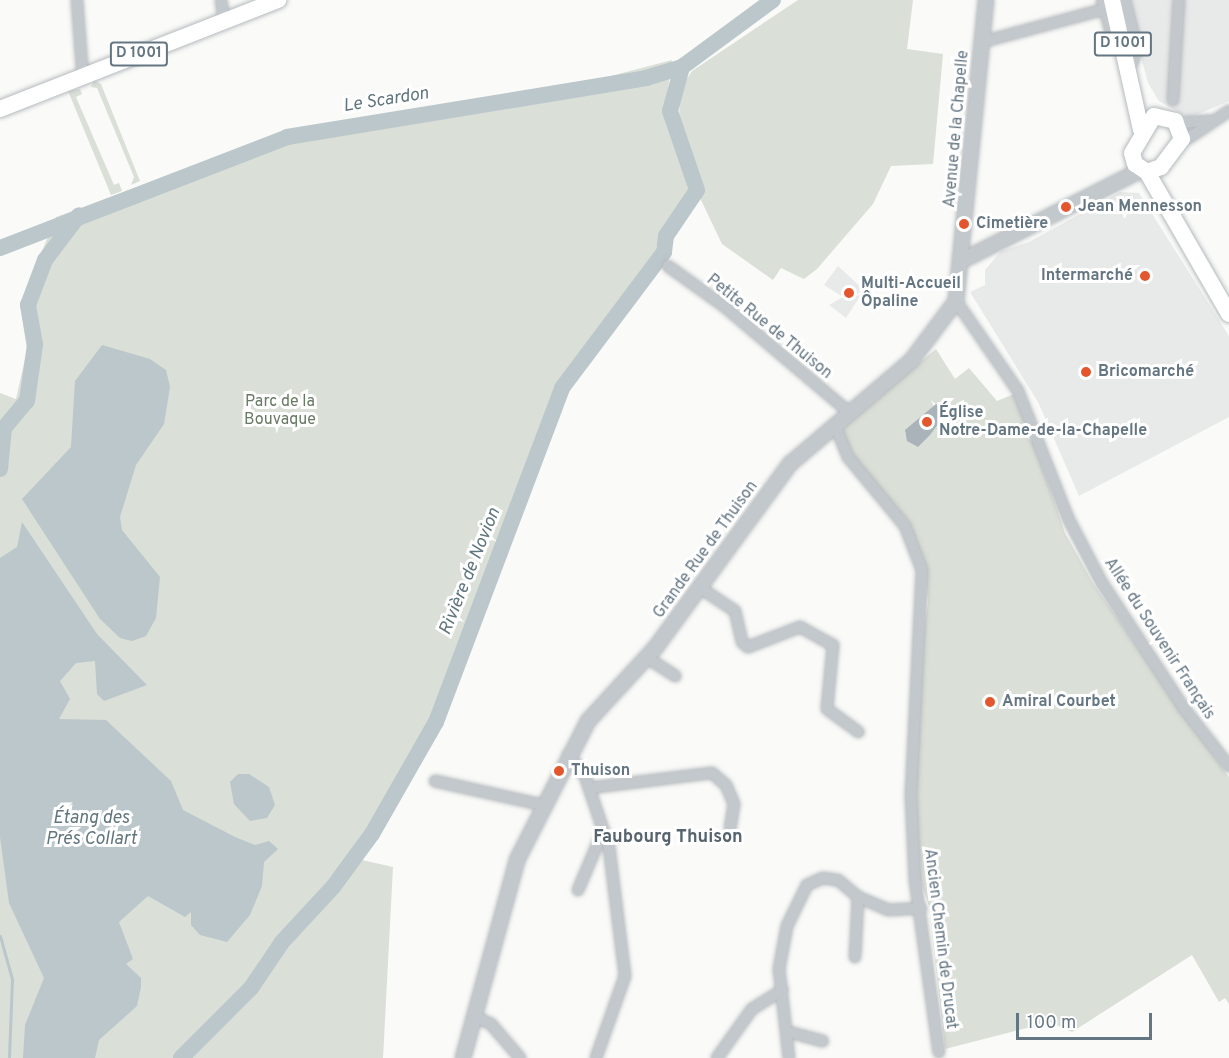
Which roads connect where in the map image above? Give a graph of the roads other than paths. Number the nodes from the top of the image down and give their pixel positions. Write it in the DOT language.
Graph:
graph roads {
  1 [pos="76,0"];
  2 [pos="255,0"];
  3 [pos="278,0"];
  4 [pos="986,0"];
  5 [pos="1125,0"];
  6 [pos="1179,0"];
  7 [pos="1106,3"];
  8 [pos="222,6"];
  9 [pos="982,42"];
  10 [pos="82,68"];
  11 [pos="1130,69"];
  12 [pos="1135,92"];
  13 [pos="0,99"];
  14 [pos="1173,100"];
  15 [pos="0,109"];
  16 [pos="1229,111"];
  17 [pos="1158,116"];
  18 [pos="1209,121"];
  19 [pos="1177,123"];
  20 [pos="1141,130"];
  21 [pos="1181,143"];
  22 [pos="1145,167"];
  23 [pos="961,261"];
  24 [pos="668,266"];
  25 [pos="956,301"];
  26 [pos="1229,314"];
  27 [pos="850,413"];
  28 [pos="835,425"];
  29 [pos="699,587"];
  30 [pos="646,657"];
  31 [pos="675,676"];
  32 [pos="859,732"];
  33 [pos="568,754"];
  34 [pos="1229,766"];
  35 [pos="435,781"];
  36 [pos="589,788"];
  37 [pos="543,805"];
  38 [pos="730,828"];
  39 [pos="603,831"];
  40 [pos="578,890"];
  41 [pos="858,897"];
  42 [pos="921,908"];
  43 [pos="855,957"];
  44 [pos="782,990"];
  45 [pos="476,1017"];
  46 [pos="789,1032"];
  47 [pos="823,1041"];
  48 [pos="939,1052"];
  49 [pos="463,1058"];
  50 [pos="520,1058"];
  51 [pos="596,1058"];
  52 [pos="717,1058"];
  53 [pos="789,1058"];
  1 -- 10 [label="street"];
  2 -- 8 [label="main road, D 1001"];
  3 -- 15 [label="main road, D 1001"];
  4 -- 9 [label="street, Avenue de la Chapelle"];
  5 -- 11 [label="street"];
  6 -- 14 [label="street"];
  7 -- 9 [label="street"];
  7 -- 11 [label="main road, D 1001"];
  7 -- 12 [label="street"];
  8 -- 10 [label="main road, D 1001"];
  9 -- 23 [label="street, Avenue de la Chapelle"];
  10 -- 13 [label="main road, D 1001"];
  11 -- 12 [label="main road, D 1001"];
  12 -- 17 [label="main road, D 1001"];
  12 -- 20 [label="main road, D 1001"];
  16 -- 18 [label="street"];
  17 -- 19 [label="main road"];
  17 -- 20 [label="main road"];
  18 -- 19 [label="street"];
  18 -- 21 [label="street"];
  19 -- 21 [label="main road"];
  20 -- 22 [label="main road"];
  21 -- 22 [label="main road"];
  22 -- 23 [label="street"];
  22 -- 26 [label="main road"];
  23 -- 25 [label="street, Grande Rue de Thuison"];
  24 -- 27 [label="street, Petite Rue de Thuison"];
  25 -- 27 [label="street, Grande Rue de Thuison"];
  25 -- 34 [label="street, Allée du Souvenir Français"];
  27 -- 28 [label="street, Grande Rue de Thuison"];
  28 -- 29 [label="street, Grande Rue de Thuison"];
  28 -- 42 [label="street, Ancien Chemin de Drucat"];
  29 -- 30 [label="street, Grande Rue de Thuison"];
  29 -- 32 [label="street"];
  30 -- 31 [label="street"];
  30 -- 33 [label="street, Grande Rue de Thuison"];
  33 -- 36 [label="street"];
  33 -- 37 [label="street, Grande Rue de Thuison"];
  35 -- 37 [label="street"];
  36 -- 38 [label="street"];
  36 -- 39 [label="street"];
  37 -- 45 [label="street, Grande Rue de Thuison"];
  39 -- 40 [label="street"];
  39 -- 51 [label="street"];
  41 -- 42 [label="street"];
  41 -- 43 [label="street"];
  41 -- 44 [label="street"];
  42 -- 48 [label="street, Ancien Chemin de Drucat"];
  44 -- 46 [label="street"];
  44 -- 52 [label="street"];
  45 -- 49 [label="street, Grande Rue de Thuison"];
  45 -- 50 [label="street"];
  46 -- 47 [label="street"];
  46 -- 53 [label="street"];
}
